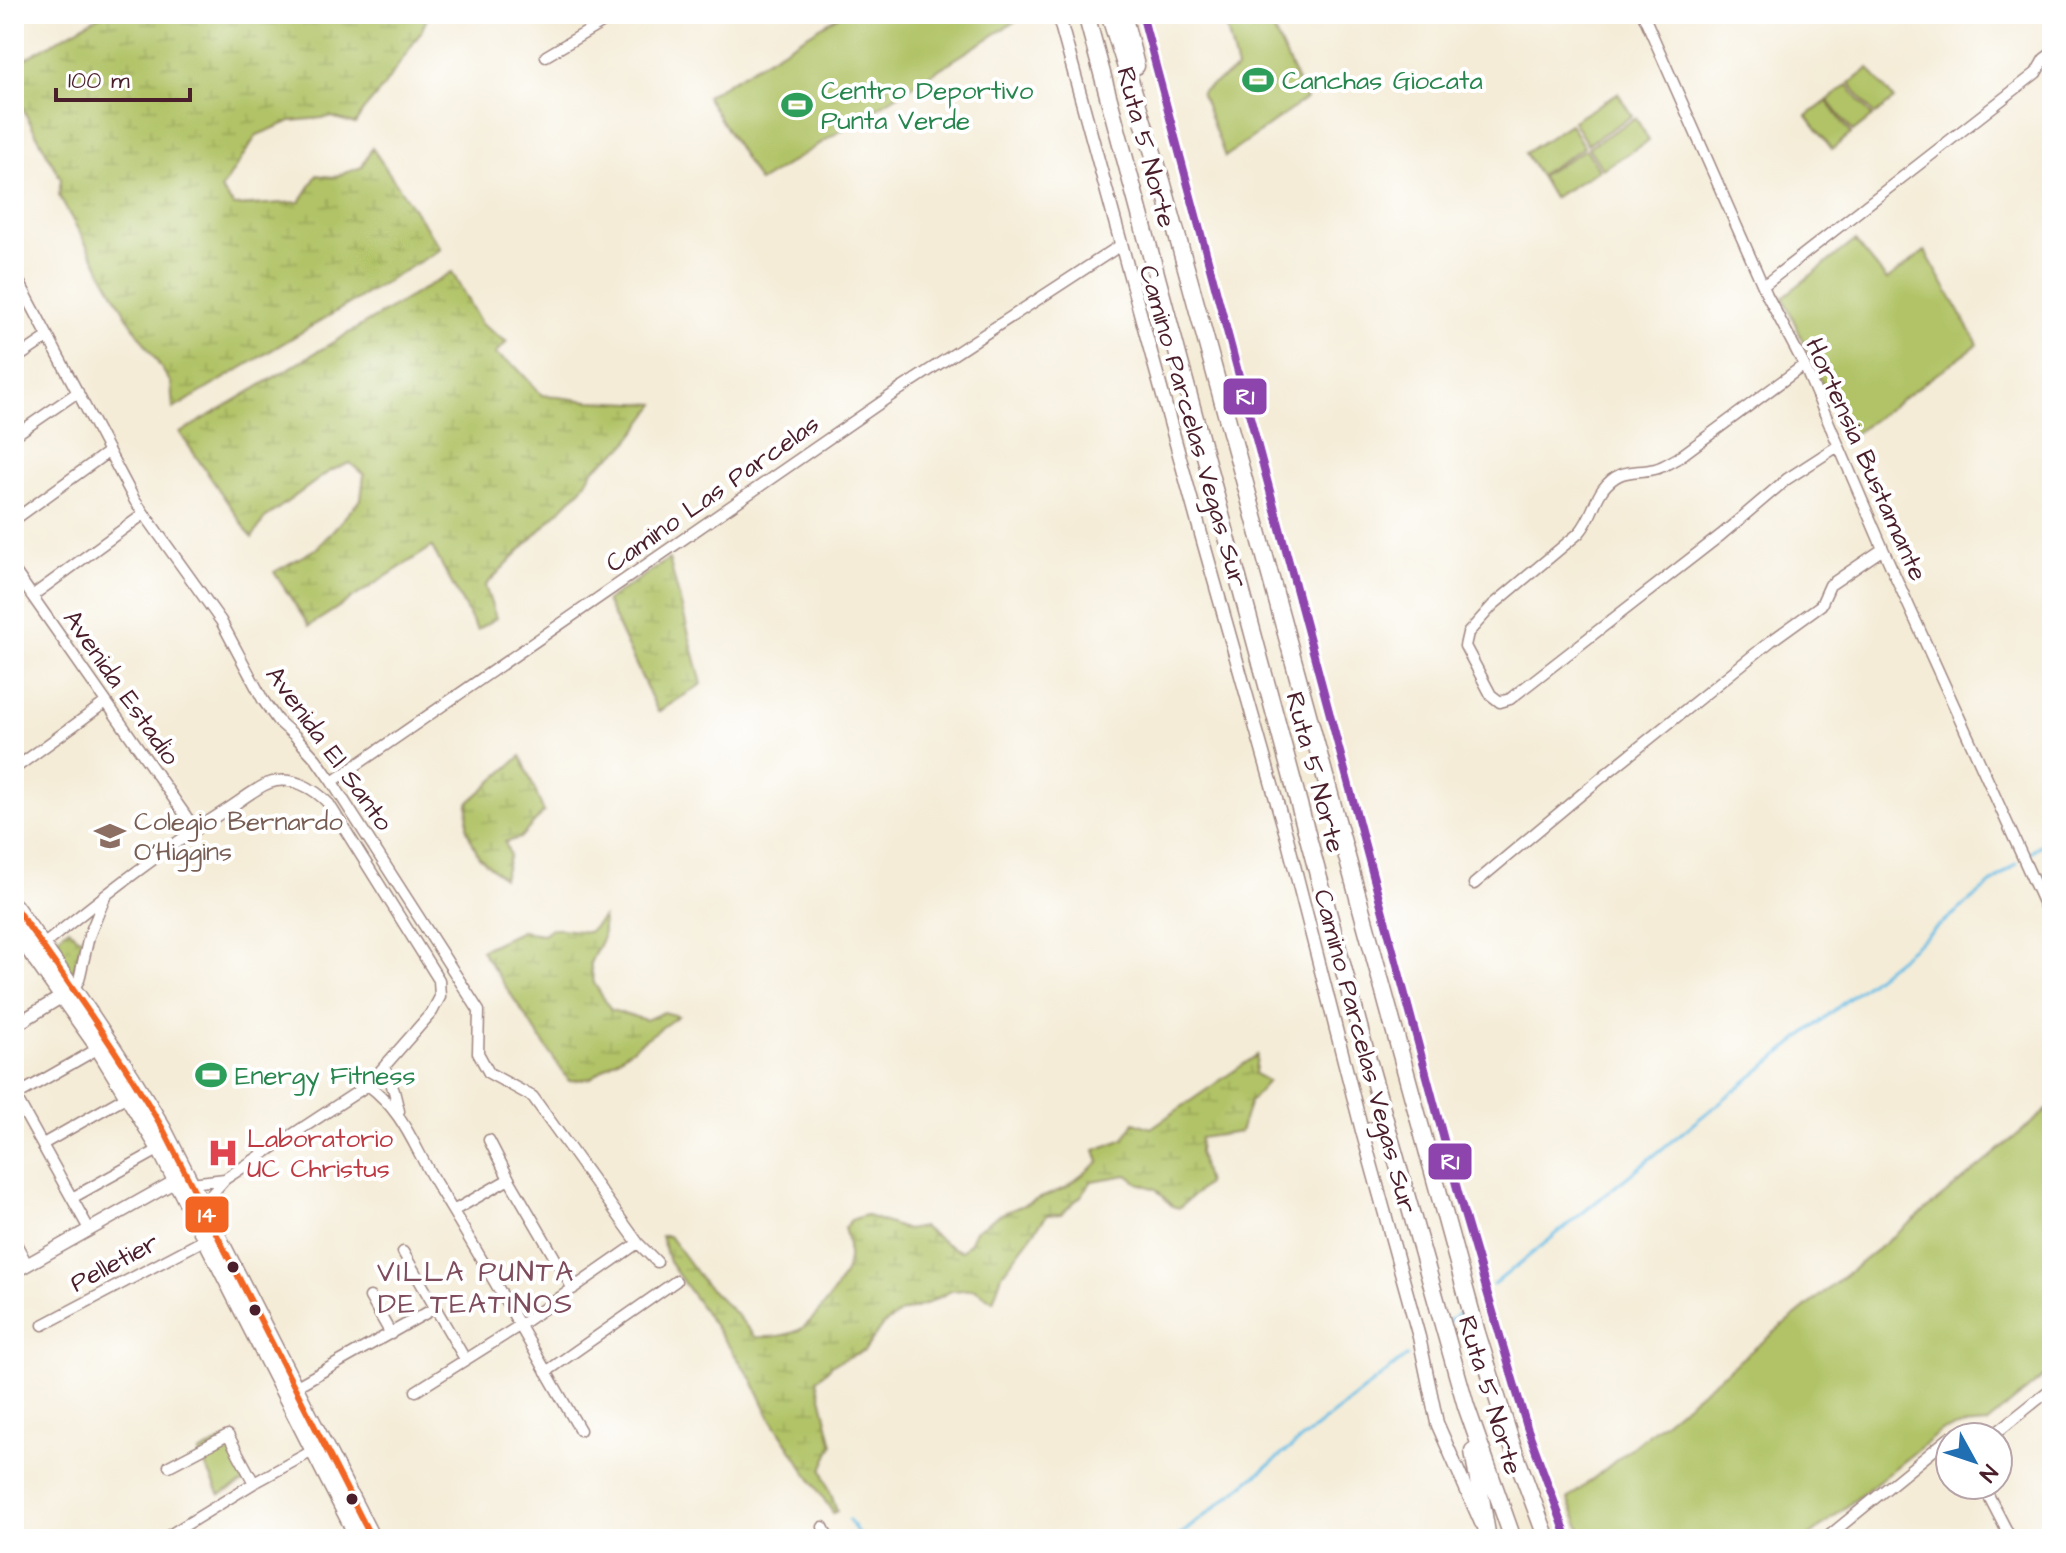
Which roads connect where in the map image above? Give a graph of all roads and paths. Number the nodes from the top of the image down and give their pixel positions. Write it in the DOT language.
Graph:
graph roads {
  1 [pos="617,14"];
  2 [pos="1058,14"];
  3 [pos="1086,14"];
  4 [pos="1109,14"];
  5 [pos="1123,14"];
  6 [pos="1643,14"];
  7 [pos="2052,53"];
  8 [pos="546,56"];
  9 [pos="1162,181"];
  10 [pos="1121,245"];
  11 [pos="16,279"];
  12 [pos="1763,286"];
  13 [pos="48,337"];
  14 [pos="14,360"];
  15 [pos="1804,365"];
  16 [pos="78,392"];
  17 [pos="14,436"];
  18 [pos="1838,446"];
  19 [pos="108,452"];
  20 [pos="144,514"];
  21 [pos="14,520"];
  22 [pos="1883,549"];
  23 [pos="14,570"];
  24 [pos="32,596"];
  25 [pos="106,702"];
  26 [pos="14,769"];
  27 [pos="332,782"];
  28 [pos="195,829"];
  29 [pos="1474,884"];
  30 [pos="105,896"];
  31 [pos="14,906"];
  32 [pos="2052,922"];
  33 [pos="14,928"];
  34 [pos="42,946"];
  35 [pos="68,993"];
  36 [pos="14,1026"];
  37 [pos="99,1048"];
  38 [pos="385,1067"];
  39 [pos="368,1085"];
  40 [pos="15,1095"];
  41 [pos="129,1095"];
  42 [pos="400,1117"];
  43 [pos="1387,1122"];
  44 [pos="1362,1131"];
  45 [pos="489,1140"];
  46 [pos="43,1144"];
  47 [pos="160,1149"];
  48 [pos="185,1179"];
  49 [pos="225,1179"];
  50 [pos="509,1179"];
  51 [pos="72,1198"];
  52 [pos="203,1204"];
  53 [pos="453,1211"];
  54 [pos="89,1229"];
  55 [pos="206,1239"];
  56 [pos="14,1240"];
  57 [pos="638,1243"];
  58 [pos="403,1252"];
  59 [pos="657,1262"];
  60 [pos="27,1264"];
  61 [pos="14,1272"];
  62 [pos="676,1281"];
  63 [pos="573,1289"];
  64 [pos="370,1297"];
  65 [pos="435,1308"];
  66 [pos="43,1325"];
  67 [pos="519,1326"];
  68 [pos="391,1334"];
  69 [pos="465,1359"];
  70 [pos="546,1372"];
  71 [pos="295,1387"];
  72 [pos="2052,1388"];
  73 [pos="416,1391"];
  74 [pos="1466,1406"];
  75 [pos="2011,1421"];
  76 [pos="580,1430"];
  77 [pos="318,1447"];
  78 [pos="1934,1450"];
  79 [pos="169,1466"];
  80 [pos="254,1483"];
  81 [pos="1991,1501"];
  82 [pos="823,1527"];
  83 [pos="163,1539"];
  84 [pos="359,1539"];
  85 [pos="372,1539"];
  86 [pos="829,1539"];
  87 [pos="1488,1539"];
  88 [pos="1513,1539"];
  89 [pos="1547,1539"];
  90 [pos="1825,1539"];
  91 [pos="2011,1539"];
  1 -- 8 [label="street"];
  2 -- 10 [label="street, Camino Parcelas Vegas Sur"];
  3 -- 43 [label="main road, Ruta 5 Norte"];
  4 -- 9 [label="main road, Ruta 5 Norte"];
  5 -- 9 [label="main road"];
  6 -- 12 [label="street, Hortensia Bustamante"];
  7 -- 12 [label="street"];
  9 -- 89 [label="main road, Ruta 5 Norte"];
  10 -- 27 [label="street, Camino Las Parcelas"];
  10 -- 44 [label="street, Camino Parcelas Vegas Sur"];
  11 -- 13 [label="street, Avenida El Santo"];
  12 -- 15 [label="street, Hortensia Bustamante"];
  13 -- 14 [label="street"];
  13 -- 16 [label="street, Avenida El Santo"];
  15 -- 18 [label="street, Hortensia Bustamante"];
  15 -- 18 [label="street"];
  16 -- 17 [label="street"];
  16 -- 19 [label="street, Avenida El Santo"];
  18 -- 22 [label="street, Hortensia Bustamante"];
  19 -- 20 [label="street, Avenida El Santo"];
  19 -- 21 [label="street"];
  20 -- 24 [label="street"];
  20 -- 27 [label="street, Avenida El Santo"];
  22 -- 29 [label="street"];
  22 -- 32 [label="street, Hortensia Bustamante"];
  23 -- 24 [label="street, Avenida Estadio"];
  24 -- 25 [label="street, Avenida Estadio"];
  25 -- 26 [label="street"];
  25 -- 28 [label="street, Avenida Estadio"];
  27 -- 57 [label="street, Avenida El Santo"];
  28 -- 30 [label="street"];
  28 -- 38 [label="street"];
  30 -- 34 [label="street"];
  30 -- 35 [label="street"];
  31 -- 34 [label="main road"];
  33 -- 35 [label="main road"];
  34 -- 35 [label="main road"];
  35 -- 36 [label="street"];
  35 -- 37 [label="main road"];
  35 -- 48 [label="main road"];
  37 -- 40 [label="street"];
  37 -- 41 [label="main road"];
  38 -- 39 [label="street"];
  38 -- 42 [label="street"];
  39 -- 42 [label="street"];
  39 -- 49 [label="street"];
  40 -- 46 [label="street"];
  41 -- 46 [label="street"];
  41 -- 47 [label="main road"];
  42 -- 53 [label="street"];
  43 -- 44 [label="street"];
  43 -- 74 [label="main road, Ruta 5 Norte"];
  44 -- 87 [label="street, Camino Parcelas Vegas Sur"];
  45 -- 50 [label="street"];
  46 -- 51 [label="street"];
  47 -- 48 [label="main road"];
  47 -- 51 [label="street"];
  48 -- 49 [label="street"];
  48 -- 52 [label="main road"];
  48 -- 54 [label="street"];
  48 -- 55 [label="main road"];
  49 -- 52 [label="street"];
  50 -- 53 [label="street"];
  50 -- 63 [label="street"];
  51 -- 54 [label="street"];
  52 -- 71 [label="main road"];
  53 -- 67 [label="street"];
  54 -- 60 [label="street"];
  55 -- 66 [label="street, Pelletier"];
  55 -- 77 [label="main road"];
  56 -- 60 [label="street"];
  57 -- 59 [label="street, Avenida El Santo"];
  57 -- 63 [label="street"];
  58 -- 65 [label="street"];
  60 -- 61 [label="street"];
  62 -- 70 [label="street"];
  63 -- 67 [label="street"];
  64 -- 68 [label="street"];
  65 -- 68 [label="street"];
  65 -- 69 [label="street"];
  67 -- 69 [label="street"];
  67 -- 70 [label="street"];
  68 -- 71 [label="street"];
  69 -- 73 [label="street"];
  70 -- 76 [label="street"];
  71 -- 77 [label="main road"];
  72 -- 75 [label="street"];
  74 -- 87 [label="main road"];
  74 -- 88 [label="main road, Ruta 5 Norte"];
  77 -- 80 [label="street"];
  77 -- 84 [label="main road"];
  77 -- 85 [label="main road"];
  78 -- 90 [label="street"];
  79 -- 80 [label="street"];
  80 -- 83 [label="street"];
  81 -- 91 [label="street"];
  82 -- 86 [label="street"];
}
